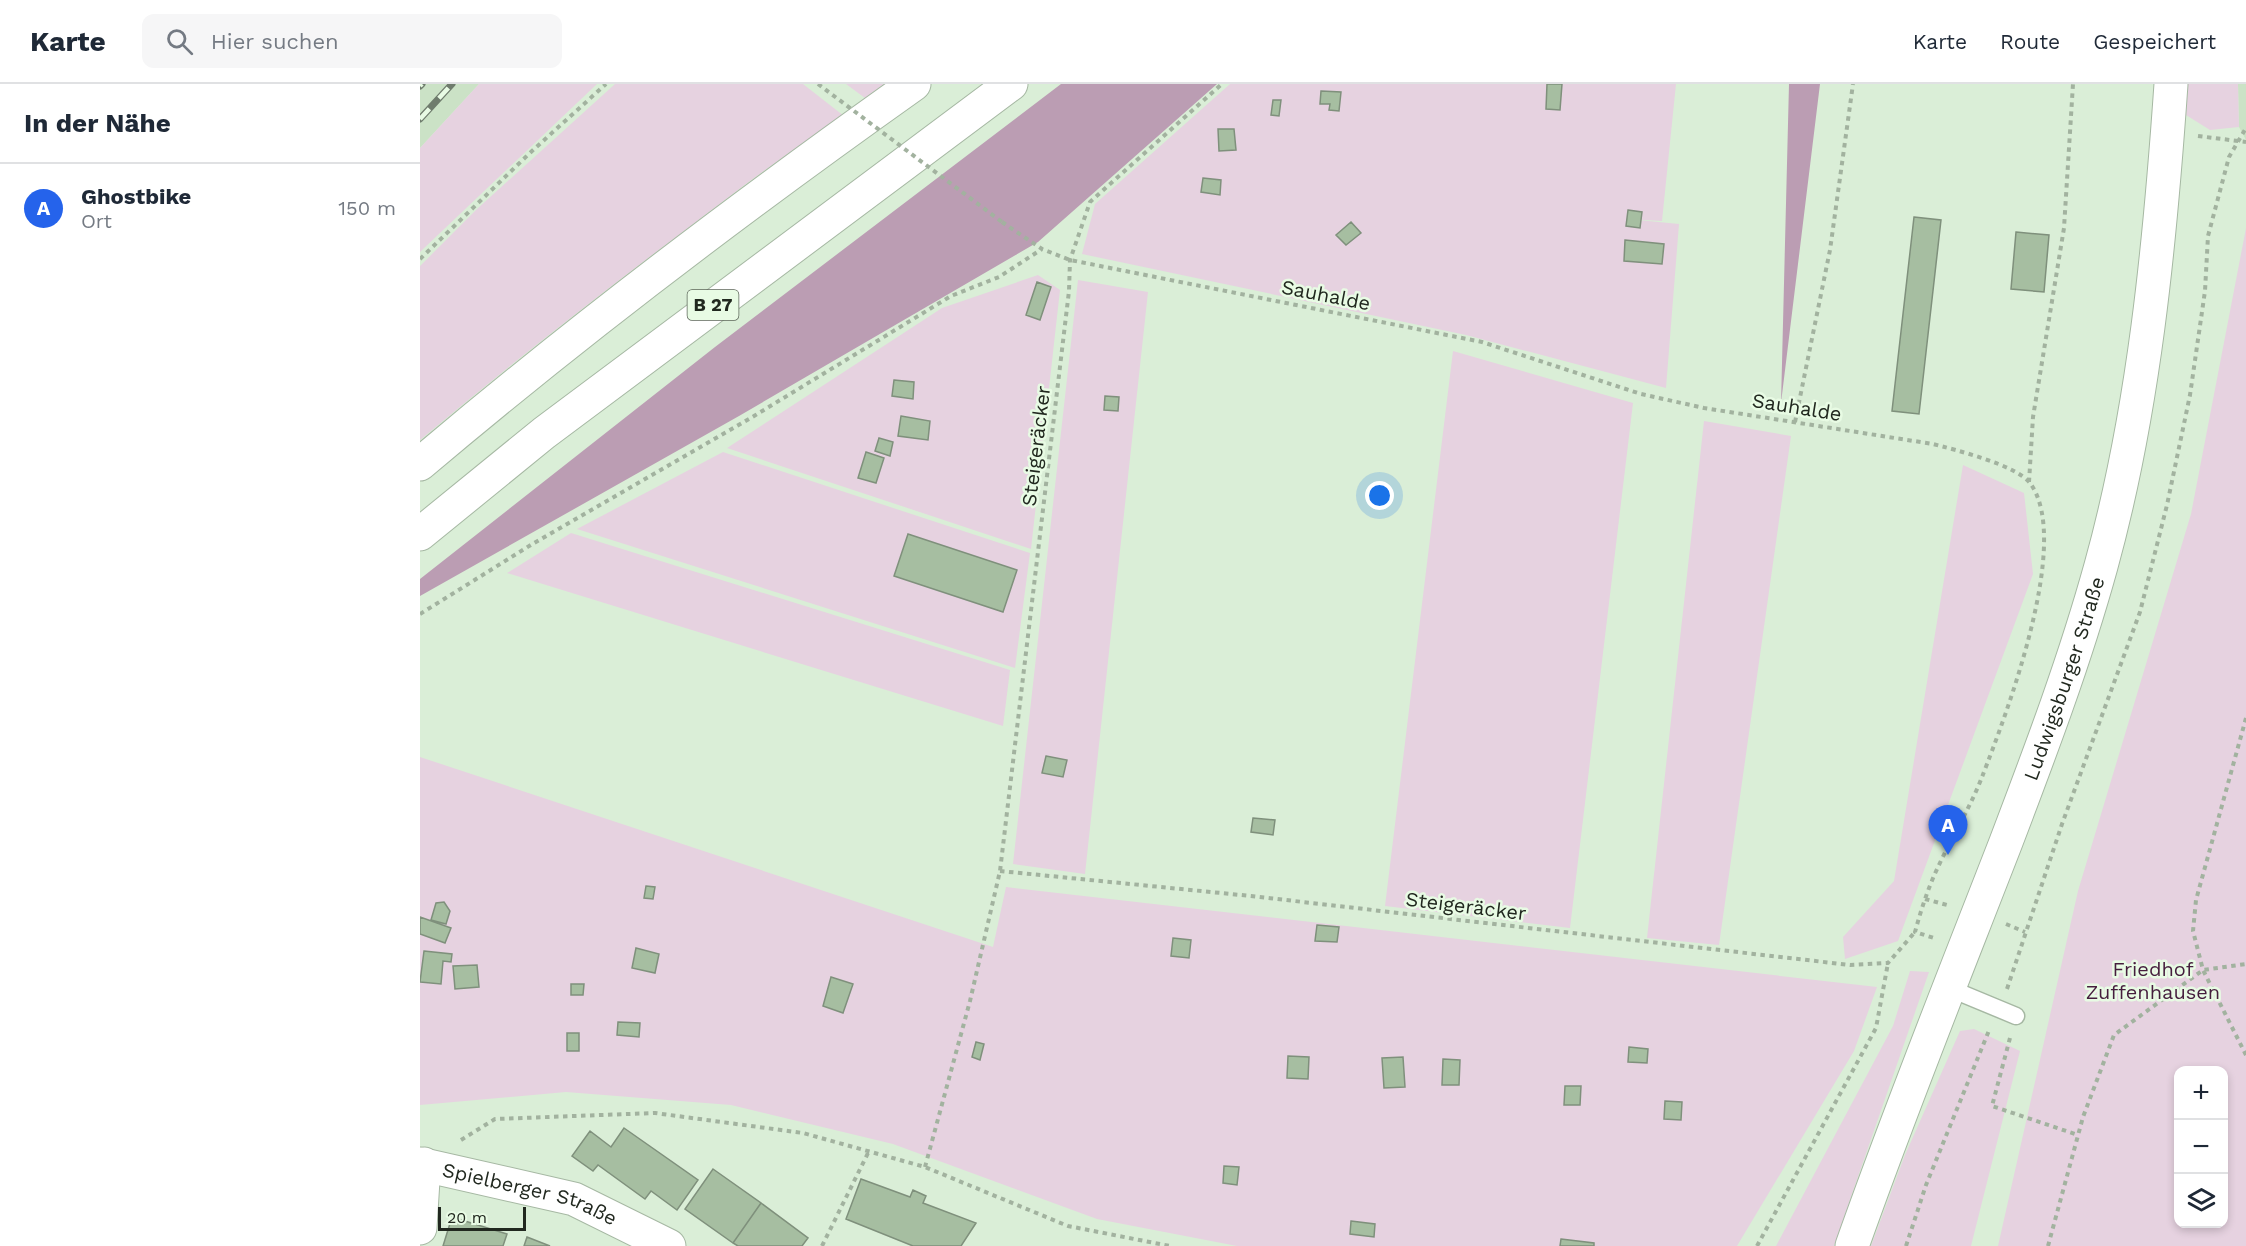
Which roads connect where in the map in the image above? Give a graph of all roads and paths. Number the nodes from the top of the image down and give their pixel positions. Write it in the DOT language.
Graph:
graph roads {
  1 [pos="606,84"];
  2 [pos="818,84"];
  3 [pos="914,84"];
  4 [pos="1011,84"];
  5 [pos="1222,84"];
  6 [pos="1852,84"];
  7 [pos="2073,84"];
  8 [pos="2171,84"];
  9 [pos="2246,128"];
  10 [pos="2168,134"];
  11 [pos="2239,140"];
  12 [pos="2246,142"];
  13 [pos="1042,249"];
  14 [pos="420,259"];
  15 [pos="1070,260"];
  16 [pos="1795,422"];
  17 [pos="420,464"];
  18 [pos="2029,483"];
  19 [pos="420,534"];
  20 [pos="420,614"];
  21 [pos="2246,718"];
  22 [pos="1000,871"];
  23 [pos="1915,932"];
  24 [pos="1965,950"];
  25 [pos="1888,963"];
  26 [pos="2246,964"];
  27 [pos="2203,970"];
  28 [pos="1951,989"];
  29 [pos="1998,1008"];
  30 [pos="2016,1016"];
  31 [pos="2246,1055"];
  32 [pos="2078,1135"];
  33 [pos="869,1151"];
  34 [pos="422,1164"];
  35 [pos="925,1167"];
  36 [pos="420,1228"];
  37 [pos="669,1246"];
  38 [pos="822,1246"];
  39 [pos="1170,1246"];
  40 [pos="1757,1246"];
  41 [pos="1852,1246"];
  42 [pos="1906,1246"];
  43 [pos="2048,1246"];
  1 -- 14 [label="path"];
  2 -- 13 [label="path, Sauhalde, bridge"];
  3 -- 17 [label="main road"];
  4 -- 19 [label="main road, B 27"];
  5 -- 15 [label="path, Steigeräcker"];
  6 -- 16 [label="path"];
  7 -- 18 [label="path"];
  8 -- 10 [label="main road, Ludwigsburger Straße"];
  9 -- 11 [label="path"];
  10 -- 11 [label="path"];
  10 -- 24 [label="main road, Ludwigsburger Straße"];
  11 -- 12 [label="path"];
  11 -- 29 [label="path"];
  13 -- 15 [label="path, Sauhalde"];
  13 -- 20 [label="path"];
  15 -- 16 [label="path, Sauhalde"];
  15 -- 22 [label="path, Steigeräcker"];
  16 -- 18 [label="path, Sauhalde"];
  18 -- 23 [label="path"];
  21 -- 27 [label="path"];
  22 -- 25 [label="path, Steigeräcker"];
  22 -- 35 [label="path, Steigeräcker"];
  23 -- 24 [label="path"];
  23 -- 25 [label="path"];
  24 -- 28 [label="main road, Ludwigsburger Straße"];
  25 -- 40 [label="path"];
  26 -- 27 [label="path"];
  27 -- 31 [label="path"];
  27 -- 32 [label="path"];
  28 -- 29 [label="lane"];
  28 -- 41 [label="main road, Ludwigsburger Straße"];
  29 -- 30 [label="lane"];
  29 -- 42 [label="path"];
  30 -- 32 [label="path"];
  32 -- 43 [label="path"];
  33 -- 34 [label="path"];
  33 -- 35 [label="path"];
  33 -- 38 [label="path"];
  34 -- 36 [label="main road"];
  34 -- 37 [label="main road, Spielberger Straße"];
  35 -- 39 [label="path"];
}
